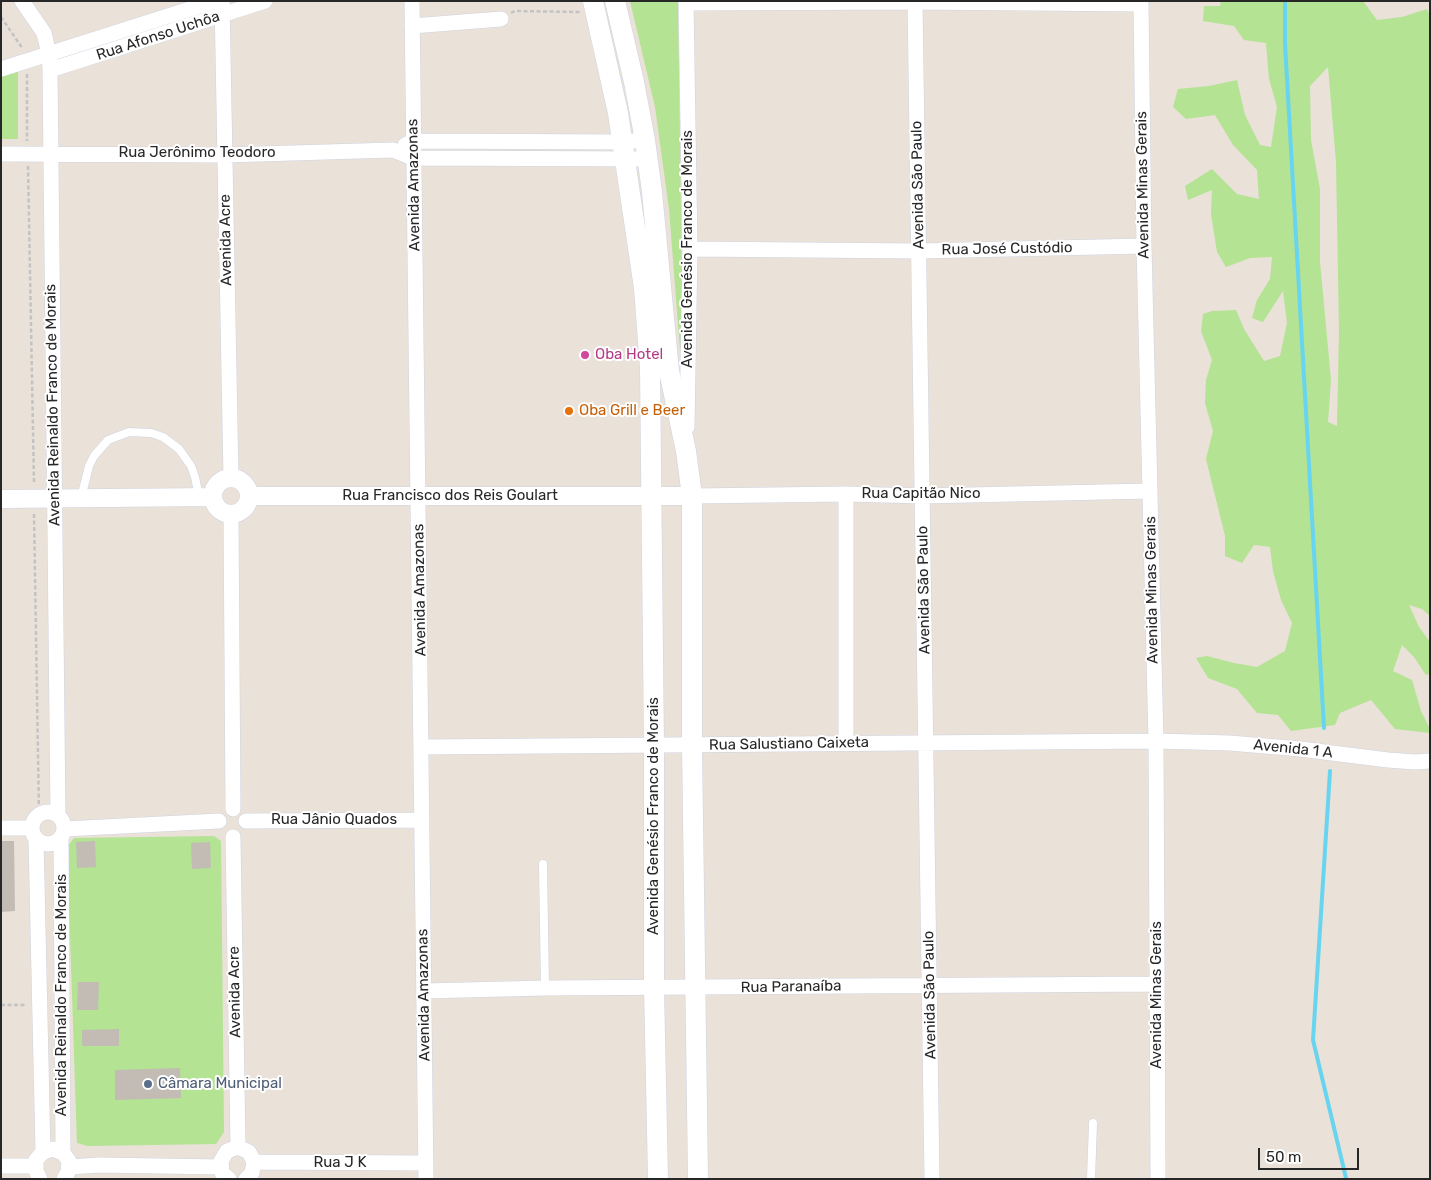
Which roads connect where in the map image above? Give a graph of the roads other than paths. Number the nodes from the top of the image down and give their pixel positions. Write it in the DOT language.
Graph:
graph roads {
  1 [pos="22,1"];
  2 [pos="215,1"];
  3 [pos="265,1"];
  4 [pos="412,1"];
  5 [pos="615,1"];
  6 [pos="686,2"];
  7 [pos="916,2"];
  8 [pos="1141,2"];
  9 [pos="594,7"];
  10 [pos="223,8"];
  11 [pos="502,19"];
  12 [pos="412,26"];
  13 [pos="49,54"];
  14 [pos="1,69"];
  15 [pos="50,70"];
  16 [pos="412,141"];
  17 [pos="393,150"];
  18 [pos="623,150"];
  19 [pos="646,150"];
  20 [pos="50,153"];
  21 [pos="1,154"];
  22 [pos="225,154"];
  23 [pos="413,158"];
  24 [pos="1144,246"];
  25 [pos="690,249"];
  26 [pos="919,251"];
  27 [pos="686,451"];
  28 [pos="231,478"];
  29 [pos="1149,491"];
  30 [pos="846,494"];
  31 [pos="651,495"];
  32 [pos="249,496"];
  33 [pos="419,496"];
  34 [pos="692,496"];
  35 [pos="923,496"];
  36 [pos="206,497"];
  37 [pos="1,499"];
  38 [pos="54,499"];
  39 [pos="80,499"];
  40 [pos="231,514"];
  41 [pos="1156,741"];
  42 [pos="926,743"];
  43 [pos="846,744"];
  44 [pos="654,746"];
  45 [pos="692,746"];
  46 [pos="422,747"];
  47 [pos="1430,761"];
  48 [pos="233,810"];
  49 [pos="422,820"];
  50 [pos="219,821"];
  51 [pos="246,821"];
  52 [pos="36,827"];
  53 [pos="61,827"];
  54 [pos="1,828"];
  55 [pos="233,837"];
  56 [pos="543,864"];
  57 [pos="1157,984"];
  58 [pos="930,986"];
  59 [pos="654,987"];
  60 [pos="545,988"];
  61 [pos="697,988"];
  62 [pos="424,991"];
  63 [pos="1093,1123"];
  64 [pos="238,1148"];
  65 [pos="43,1152"];
  66 [pos="63,1153"];
  67 [pos="254,1162"];
  68 [pos="426,1163"];
  69 [pos="1,1166"];
  70 [pos="38,1172"];
  71 [pos="67,1173"];
  72 [pos="225,1173"];
  73 [pos="246,1179"];
  74 [pos="426,1179"];
  75 [pos="658,1179"];
  76 [pos="698,1179"];
  77 [pos="932,1179"];
  78 [pos="1092,1179"];
  79 [pos="1158,1179"];
  1 -- 13 [label="street, Avenida Reinaldo Franco de Morais"];
  2 -- 13 [label="street, Rua Afonso Uchôa"];
  3 -- 10 [label="street, Rua Afonso Uchôa"];
  4 -- 12 [label="street, Avenida Amazonas"];
  5 -- 19 [label="main road"];
  6 -- 7 [label="street"];
  6 -- 25 [label="street, Avenida Genésio Franco de Morais"];
  7 -- 8 [label="street"];
  7 -- 26 [label="street, Avenida São Paulo"];
  8 -- 24 [label="street, Avenida Minas Gerais"];
  9 -- 18 [label="main road, Avenida Genésio Franco de Morais"];
  10 -- 15 [label="street, Rua Afonso Uchôa"];
  10 -- 22 [label="street, Avenida Acre"];
  11 -- 12 [label="street"];
  12 -- 16 [label="street, Avenida Amazonas"];
  13 -- 14 [label="street, Rua Afonso Uchôa"];
  13 -- 15 [label="street, Avenida Reinaldo Franco de Morais"];
  15 -- 20 [label="street, Avenida Reinaldo Franco de Morais"];
  16 -- 17 [label="street, Rua Jerônimo Teodoro"];
  16 -- 18 [label="street, Rua Jerônimo Teodoro"];
  16 -- 23 [label="street, Avenida Amazonas"];
  17 -- 22 [label="street, Rua Jerônimo Teodoro"];
  17 -- 23 [label="street, Rua Jerônimo Teodoro"];
  18 -- 19 [label="street, Rua Jerônimo Teodoro"];
  18 -- 23 [label="street, Rua Jerônimo Teodoro"];
  18 -- 31 [label="main road, Avenida Genésio Franco de Morais"];
  19 -- 27 [label="main road"];
  20 -- 21 [label="street, Rua Jerônimo Teodoro"];
  20 -- 22 [label="street, Rua Jerônimo Teodoro"];
  20 -- 38 [label="street, Avenida Reinaldo Franco de Morais"];
  22 -- 28 [label="street, Avenida Acre"];
  23 -- 33 [label="street, Avenida Amazonas"];
  24 -- 26 [label="street, Rua José Custódio"];
  24 -- 29 [label="street, Avenida Minas Gerais"];
  25 -- 26 [label="street, Rua José Custódio"];
  25 -- 27 [label="street, Avenida Genésio Franco de Morais"];
  26 -- 35 [label="street, Avenida São Paulo"];
  27 -- 34 [label="main road, Avenida Genésio Franco de Morais"];
  28 -- 32 [label="street"];
  28 -- 36 [label="street"];
  29 -- 35 [label="street, Rua Capitão Nico"];
  29 -- 41 [label="street, Avenida Minas Gerais"];
  30 -- 34 [label="street, Rua Capitão Nico"];
  30 -- 35 [label="street, Rua Capitão Nico"];
  30 -- 43 [label="street"];
  31 -- 33 [label="street, Rua Francisco dos Reis Goulart"];
  31 -- 34 [label="street"];
  31 -- 44 [label="main road, Avenida Genésio Franco de Morais"];
  32 -- 33 [label="street, Rua Francisco dos Reis Goulart"];
  32 -- 40 [label="street"];
  33 -- 46 [label="street, Avenida Amazonas"];
  34 -- 45 [label="main road, Avenida Genésio Franco de Morais"];
  35 -- 42 [label="street, Avenida São Paulo"];
  36 -- 39 [label="street"];
  36 -- 39 [label="lane"];
  36 -- 40 [label="street"];
  37 -- 38 [label="street"];
  38 -- 39 [label="street"];
  38 -- 53 [label="street, Avenida Reinaldo Franco de Morais"];
  40 -- 48 [label="street"];
  41 -- 42 [label="street, Rua Salustiano Caixeta"];
  41 -- 47 [label="street, Avenida 1 A"];
  41 -- 57 [label="street, Avenida Minas Gerais"];
  42 -- 43 [label="street, Rua Salustiano Caixeta"];
  42 -- 58 [label="street, Avenida São Paulo"];
  43 -- 45 [label="street, Rua Salustiano Caixeta"];
  44 -- 45 [label="street, Rua Salustiano Caixeta"];
  44 -- 46 [label="street, Rua Salustiano Caixeta"];
  44 -- 59 [label="main road, Avenida Genésio Franco de Morais"];
  45 -- 61 [label="main road, Avenida Genésio Franco de Morais"];
  46 -- 49 [label="street, Avenida Amazonas"];
  48 -- 50 [label="street"];
  48 -- 51 [label="street"];
  49 -- 51 [label="street, Rua Jânio Quados"];
  49 -- 62 [label="street, Avenida Amazonas"];
  50 -- 53 [label="street"];
  50 -- 55 [label="street"];
  51 -- 55 [label="street"];
  52 -- 53 [label="street"];
  52 -- 53 [label="street"];
  52 -- 54 [label="street"];
  52 -- 65 [label="street, Avenida Reinaldo Franco de Morais"];
  53 -- 66 [label="street, Avenida Reinaldo Franco de Morais"];
  55 -- 64 [label="street, Avenida Acre"];
  56 -- 60 [label="lane"];
  57 -- 58 [label="street, Rua Paranaíba"];
  57 -- 79 [label="street, Avenida Minas Gerais"];
  58 -- 61 [label="street, Rua Paranaíba"];
  58 -- 77 [label="street, Avenida São Paulo"];
  59 -- 60 [label="street, Rua Paranaíba"];
  59 -- 61 [label="street, Rua Paranaíba"];
  59 -- 75 [label="main road, Avenida Genésio Franco de Morais"];
  60 -- 62 [label="street, Rua Paranaíba"];
  61 -- 76 [label="main road, Avenida Genésio Franco de Morais"];
  62 -- 68 [label="street, Avenida Amazonas"];
  63 -- 78 [label="lane"];
  64 -- 67 [label="street"];
  64 -- 72 [label="street"];
  65 -- 66 [label="street"];
  65 -- 70 [label="street"];
  66 -- 71 [label="street"];
  67 -- 68 [label="street, Rua J K"];
  67 -- 73 [label="street"];
  68 -- 74 [label="street, Avenida Amazonas"];
  69 -- 70 [label="street"];
  71 -- 72 [label="street"];
}
